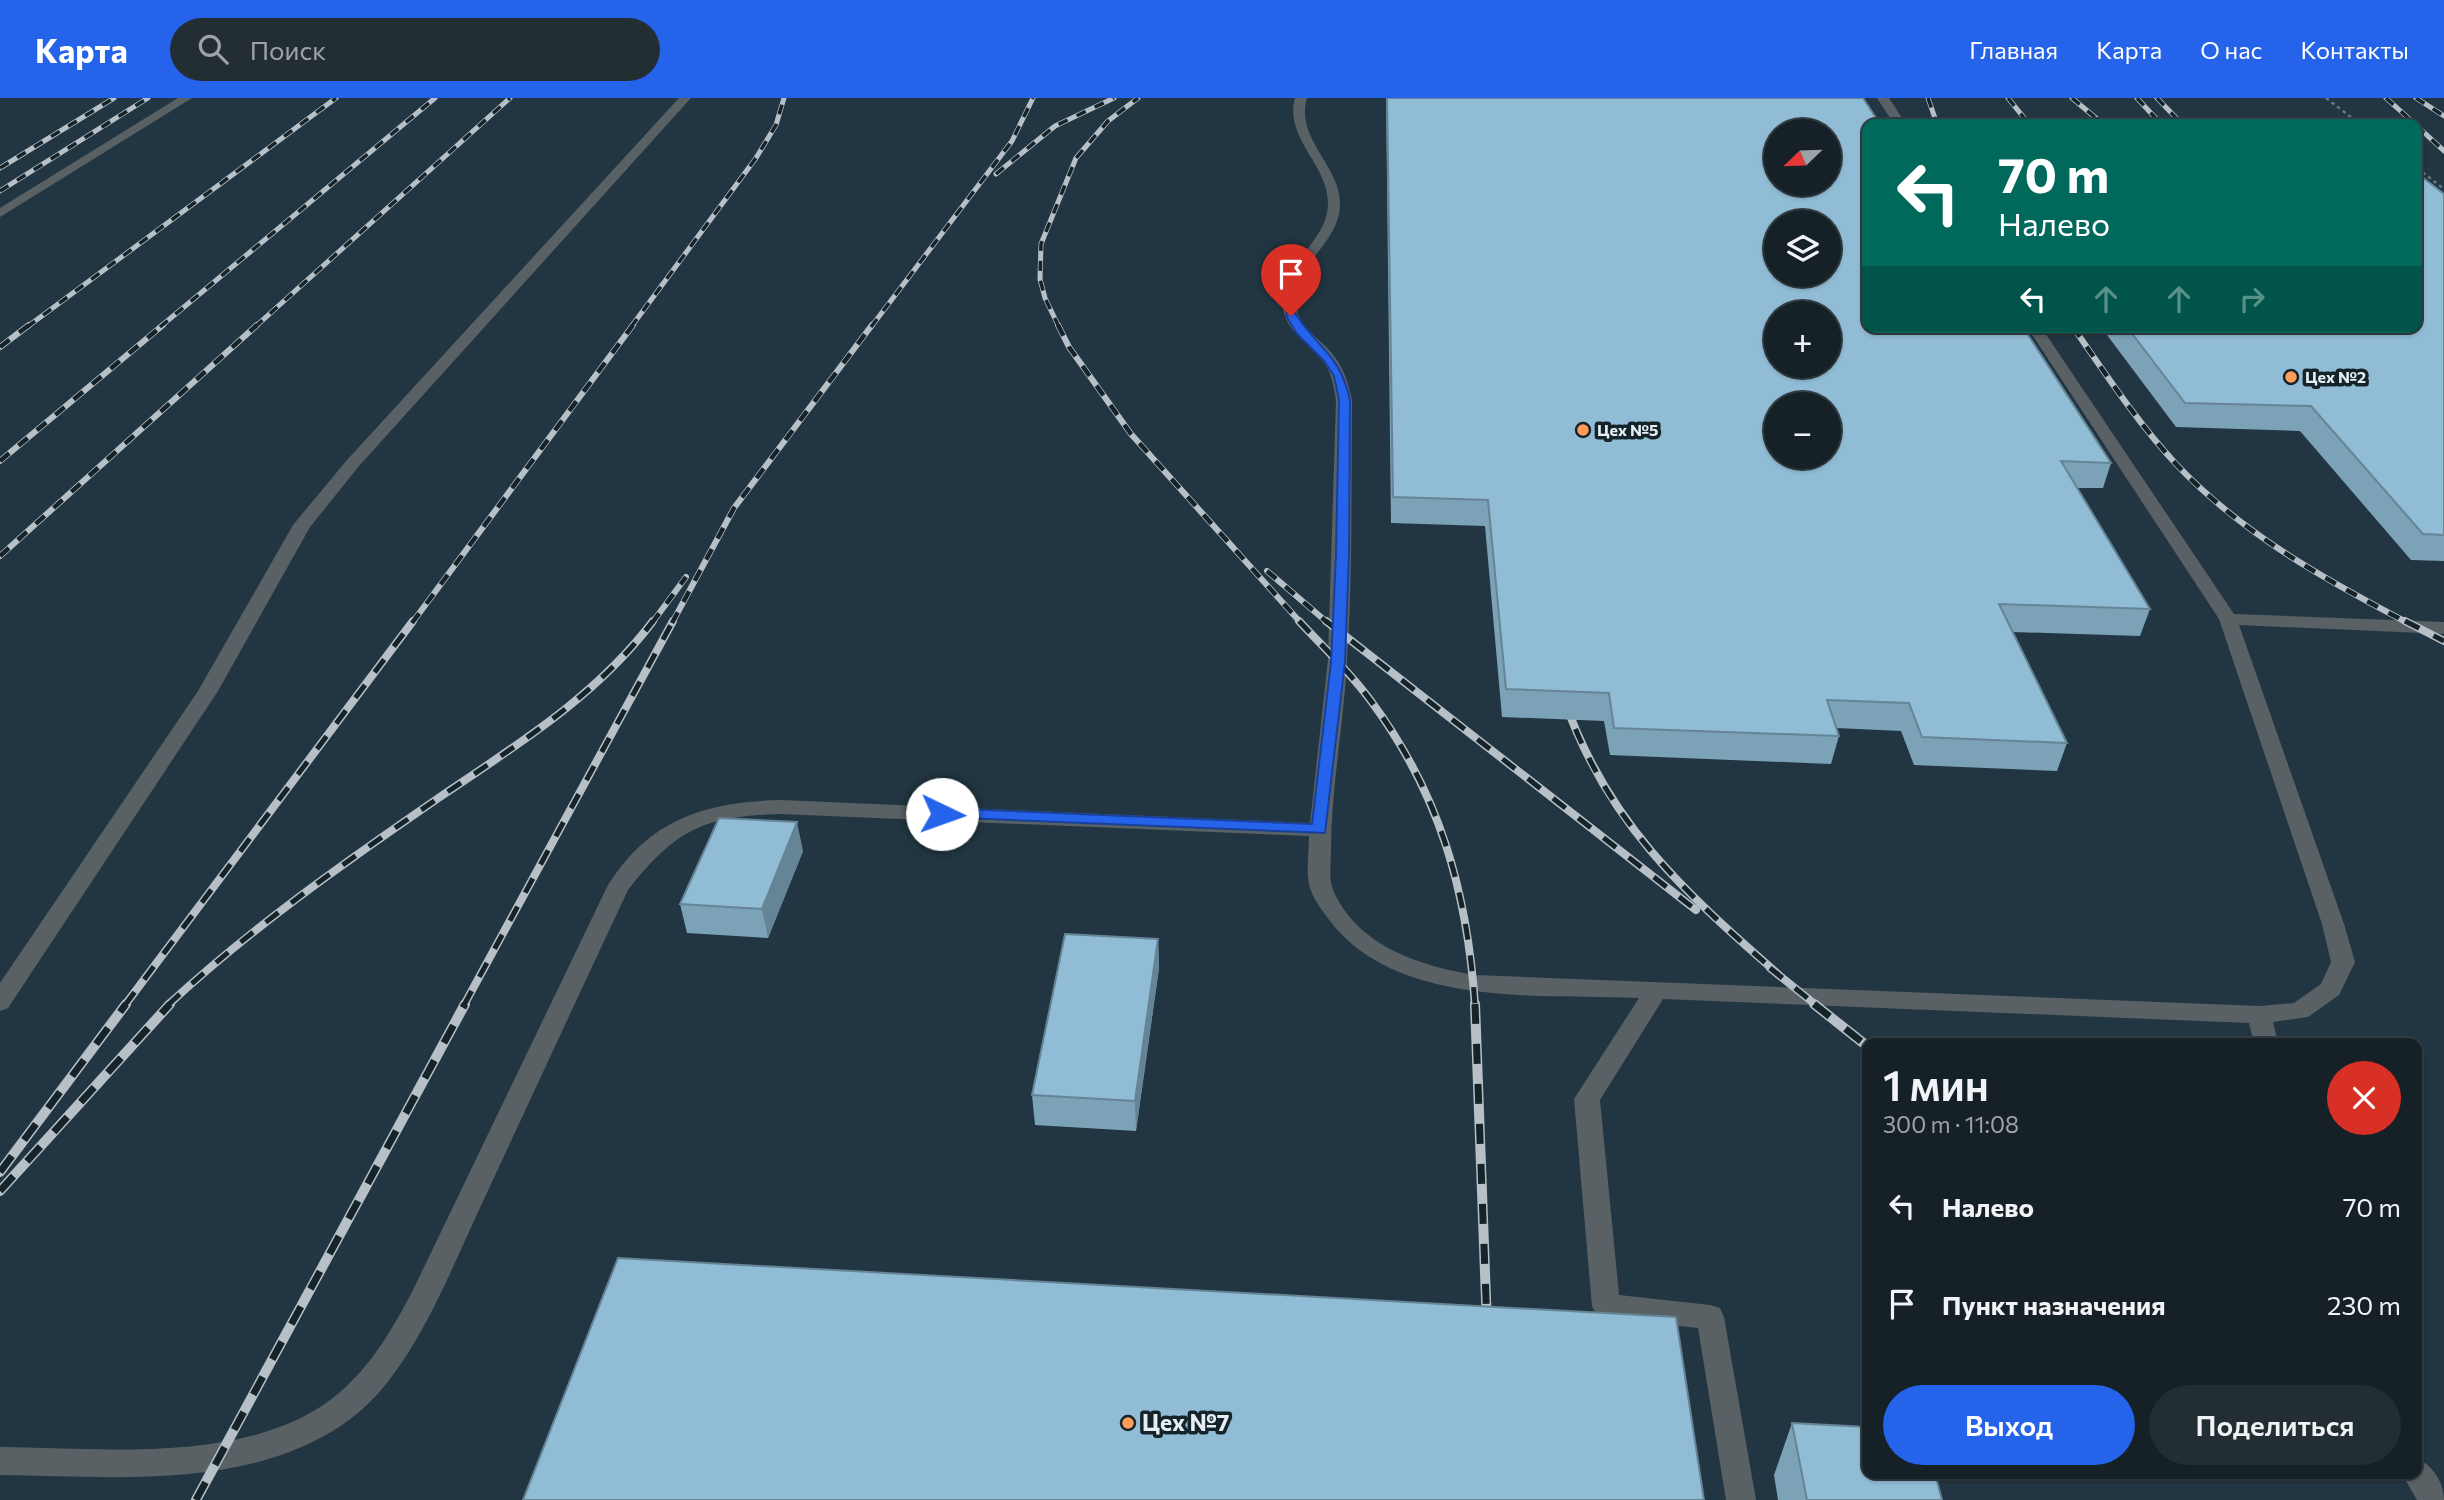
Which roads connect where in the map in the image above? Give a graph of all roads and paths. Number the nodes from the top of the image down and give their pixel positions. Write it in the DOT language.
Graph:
graph roads {
  1 [pos="186,98"];
  2 [pos="685,98"];
  3 [pos="1301,98"];
  4 [pos="1883,98"];
  5 [pos="2326,98"];
  6 [pos="1897,119"];
  7 [pos="2353,119"];
  8 [pos="2422,172"];
  9 [pos="2444,189"];
  10 [pos="0,213"];
  11 [pos="2038,333"];
  12 [pos="2228,619"];
  13 [pos="2444,628"];
  14 [pos="1319,830"];
  15 [pos="1657,990"];
  16 [pos="0,1002"];
  17 [pos="2259,1015"];
  18 [pos="2265,1038"];
  19 [pos="0,1461"];
  20 [pos="2420,1479"];
  21 [pos="1741,1500"];
  22 [pos="2434,1500"];
  1 -- 10 [label="street"];
  2 -- 16 [label="street"];
  3 -- 14 [label="street"];
  4 -- 6 [label="street"];
  5 -- 7 [label="path"];
  8 -- 9 [label="path"];
  11 -- 12 [label="street"];
  12 -- 13 [label="street"];
  12 -- 17 [label="street"];
  14 -- 15 [label="street"];
  14 -- 19 [label="street"];
  15 -- 17 [label="street"];
  15 -- 21 [label="street"];
  17 -- 18 [label="street"];
  20 -- 22 [label="street"];
}
